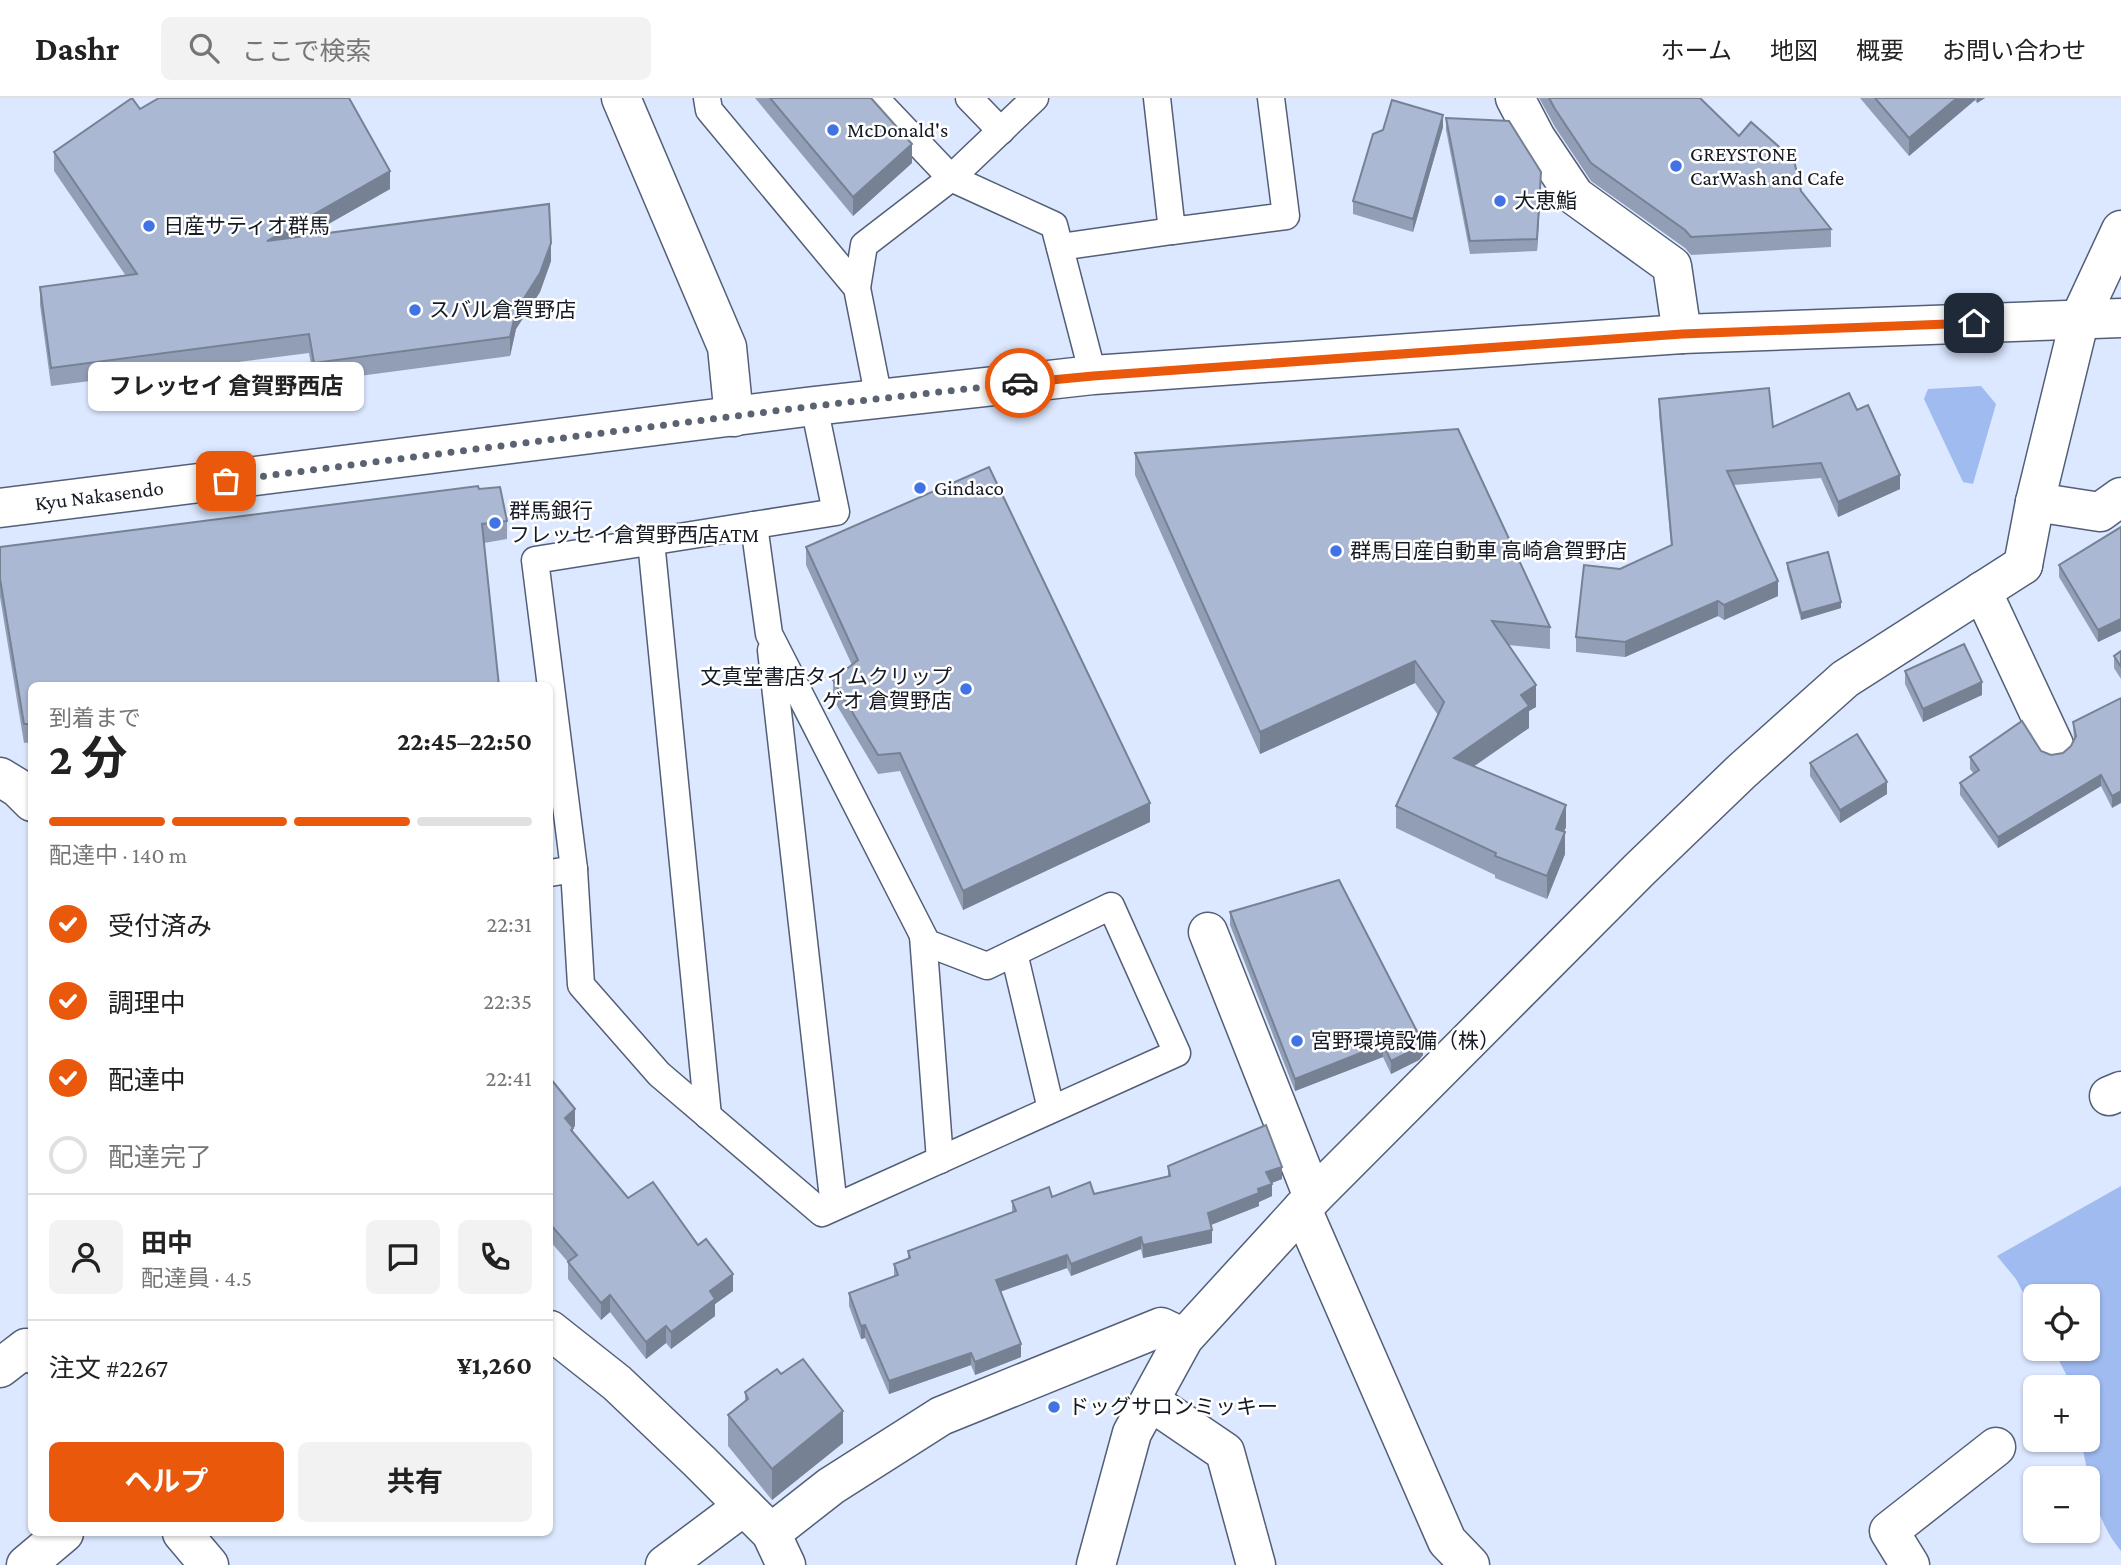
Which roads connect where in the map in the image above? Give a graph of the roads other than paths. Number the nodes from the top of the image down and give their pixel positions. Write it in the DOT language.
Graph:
graph roads {
  1 [pos="621,98"];
  2 [pos="707,98"];
  3 [pos="875,98"];
  4 [pos="969,98"];
  5 [pos="1035,98"];
  6 [pos="1157,98"];
  7 [pos="1271,98"];
  8 [pos="1515,98"];
  9 [pos="1001,131"];
  10 [pos="951,178"];
  11 [pos="2121,230"];
  12 [pos="1172,231"];
  13 [pos="1060,247"];
  14 [pos="857,288"];
  15 [pos="2080,318"];
  16 [pos="2121,318"];
  17 [pos="1682,334"];
  18 [pos="1093,376"];
  19 [pos="879,399"];
  20 [pos="814,406"];
  21 [pos="734,417"];
  22 [pos="2035,502"];
  23 [pos="0,508"];
  24 [pos="2118,508"];
  25 [pos="754,525"];
  26 [pos="651,541"];
  27 [pos="1982,591"];
  28 [pos="769,634"];
  29 [pos="546,682"];
  30 [pos="2054,746"];
  31 [pos="553,767"];
  32 [pos="0,777"];
  33 [pos="28,798"];
  34 [pos="562,871"];
  35 [pos="1208,932"];
  36 [pos="923,936"];
  37 [pos="1014,953"];
  38 [pos="1051,1110"];
  39 [pos="708,1116"];
  40 [pos="940,1160"];
  41 [pos="1307,1203"];
  42 [pos="834,1207"];
  43 [pos="553,1332"];
  44 [pos="1184,1338"];
  45 [pos="28,1350"];
  46 [pos="0,1368"];
  47 [pos="1150,1401"];
  48 [pos="1996,1447"];
  49 [pos="744,1506"];
  50 [pos="60,1536"];
  51 [pos="185,1536"];
  52 [pos="778,1549"];
  53 [pos="26,1565"];
  54 [pos="209,1565"];
  55 [pos="665,1565"];
  56 [pos="1096,1565"];
  57 [pos="1256,1565"];
  58 [pos="1470,1565"];
  59 [pos="1910,1565"];
  1 -- 21 [label="street"];
  2 -- 14 [label="lane"];
  3 -- 10 [label="lane"];
  4 -- 9 [label="lane"];
  5 -- 9 [label="lane"];
  6 -- 12 [label="lane"];
  7 -- 12 [label="lane"];
  8 -- 17 [label="street"];
  9 -- 10 [label="lane"];
  10 -- 13 [label="lane"];
  10 -- 14 [label="lane"];
  11 -- 15 [label="street"];
  12 -- 13 [label="lane"];
  13 -- 18 [label="lane"];
  14 -- 19 [label="lane"];
  15 -- 16 [label="street, Kyu Nakasendo"];
  15 -- 17 [label="street, Kyu Nakasendo"];
  15 -- 22 [label="street"];
  17 -- 18 [label="street, Kyu Nakasendo"];
  18 -- 19 [label="street, Kyu Nakasendo"];
  19 -- 20 [label="street, Kyu Nakasendo"];
  20 -- 21 [label="street, Kyu Nakasendo"];
  20 -- 25 [label="lane"];
  21 -- 23 [label="street, Kyu Nakasendo"];
  22 -- 24 [label="street"];
  22 -- 27 [label="street"];
  25 -- 26 [label="lane"];
  25 -- 28 [label="lane"];
  26 -- 29 [label="lane"];
  26 -- 39 [label="lane"];
  27 -- 30 [label="street"];
  27 -- 41 [label="street"];
  28 -- 36 [label="lane"];
  28 -- 42 [label="lane"];
  31 -- 34 [label="lane"];
  32 -- 33 [label="street"];
  34 -- 39 [label="lane"];
  35 -- 41 [label="street"];
  36 -- 37 [label="lane"];
  36 -- 40 [label="lane"];
  37 -- 38 [label="lane"];
  37 -- 38 [label="lane"];
  38 -- 40 [label="lane"];
  39 -- 42 [label="lane"];
  40 -- 42 [label="lane"];
  41 -- 44 [label="street"];
  41 -- 58 [label="street"];
  43 -- 49 [label="street"];
  44 -- 47 [label="street"];
  44 -- 52 [label="street"];
  45 -- 46 [label="street"];
  47 -- 56 [label="street"];
  47 -- 57 [label="street"];
  48 -- 59 [label="street"];
  49 -- 52 [label="street"];
  49 -- 55 [label="street"];
  50 -- 53 [label="street"];
  51 -- 54 [label="street"];
}
